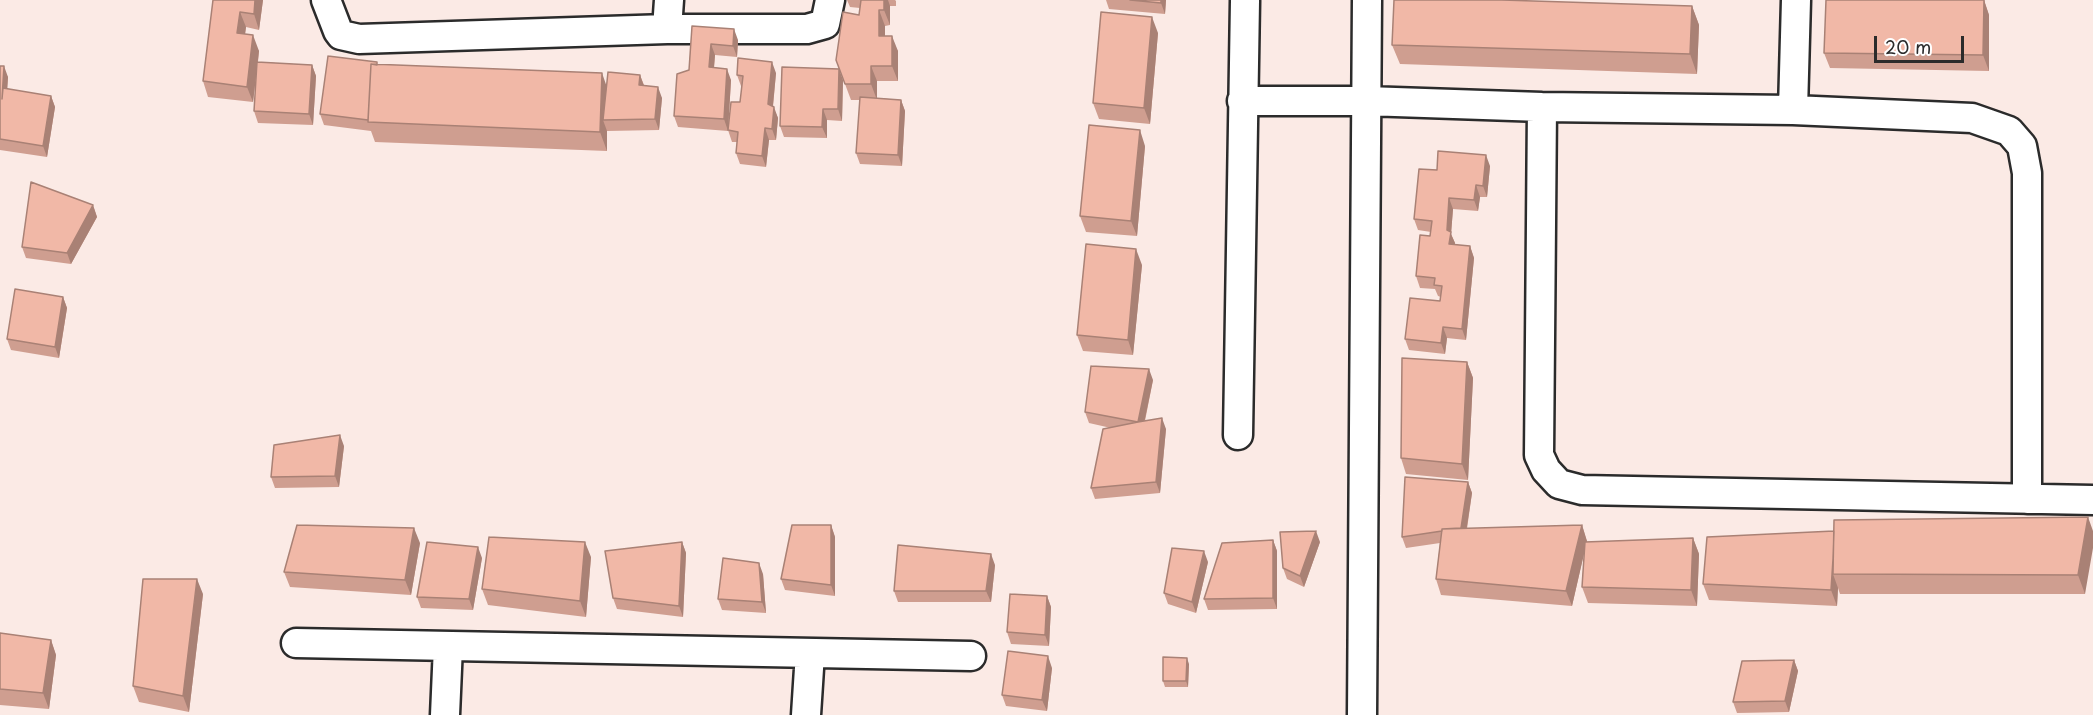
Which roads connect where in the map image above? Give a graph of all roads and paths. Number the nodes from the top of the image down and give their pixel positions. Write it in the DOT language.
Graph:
graph roads {
  1 [pos="327,0"];
  2 [pos="669,0"];
  3 [pos="830,0"];
  4 [pos="1367,0"];
  5 [pos="1796,0"];
  6 [pos="1245,1"];
  7 [pos="667,29"];
  8 [pos="1242,101"];
  9 [pos="1366,101"];
  10 [pos="1542,107"];
  11 [pos="1793,110"];
  12 [pos="1238,435"];
  13 [pos="2027,499"];
  14 [pos="2093,500"];
  15 [pos="296,643"];
  16 [pos="448,646"];
  17 [pos="810,653"];
  18 [pos="971,656"];
  19 [pos="445,715"];
  20 [pos="806,715"];
  21 [pos="1362,715"];
  1 -- 7 [label="street"];
  2 -- 7 [label="street"];
  3 -- 7 [label="street"];
  4 -- 9 [label="street"];
  5 -- 11 [label="street"];
  6 -- 8 [label="street"];
  8 -- 9 [label="street"];
  8 -- 12 [label="street"];
  9 -- 10 [label="street"];
  9 -- 21 [label="street"];
  10 -- 11 [label="street"];
  10 -- 13 [label="street"];
  11 -- 13 [label="street"];
  13 -- 14 [label="street"];
  15 -- 16 [label="street"];
  16 -- 17 [label="street"];
  16 -- 19 [label="street"];
  17 -- 18 [label="street"];
  17 -- 20 [label="street"];
}
